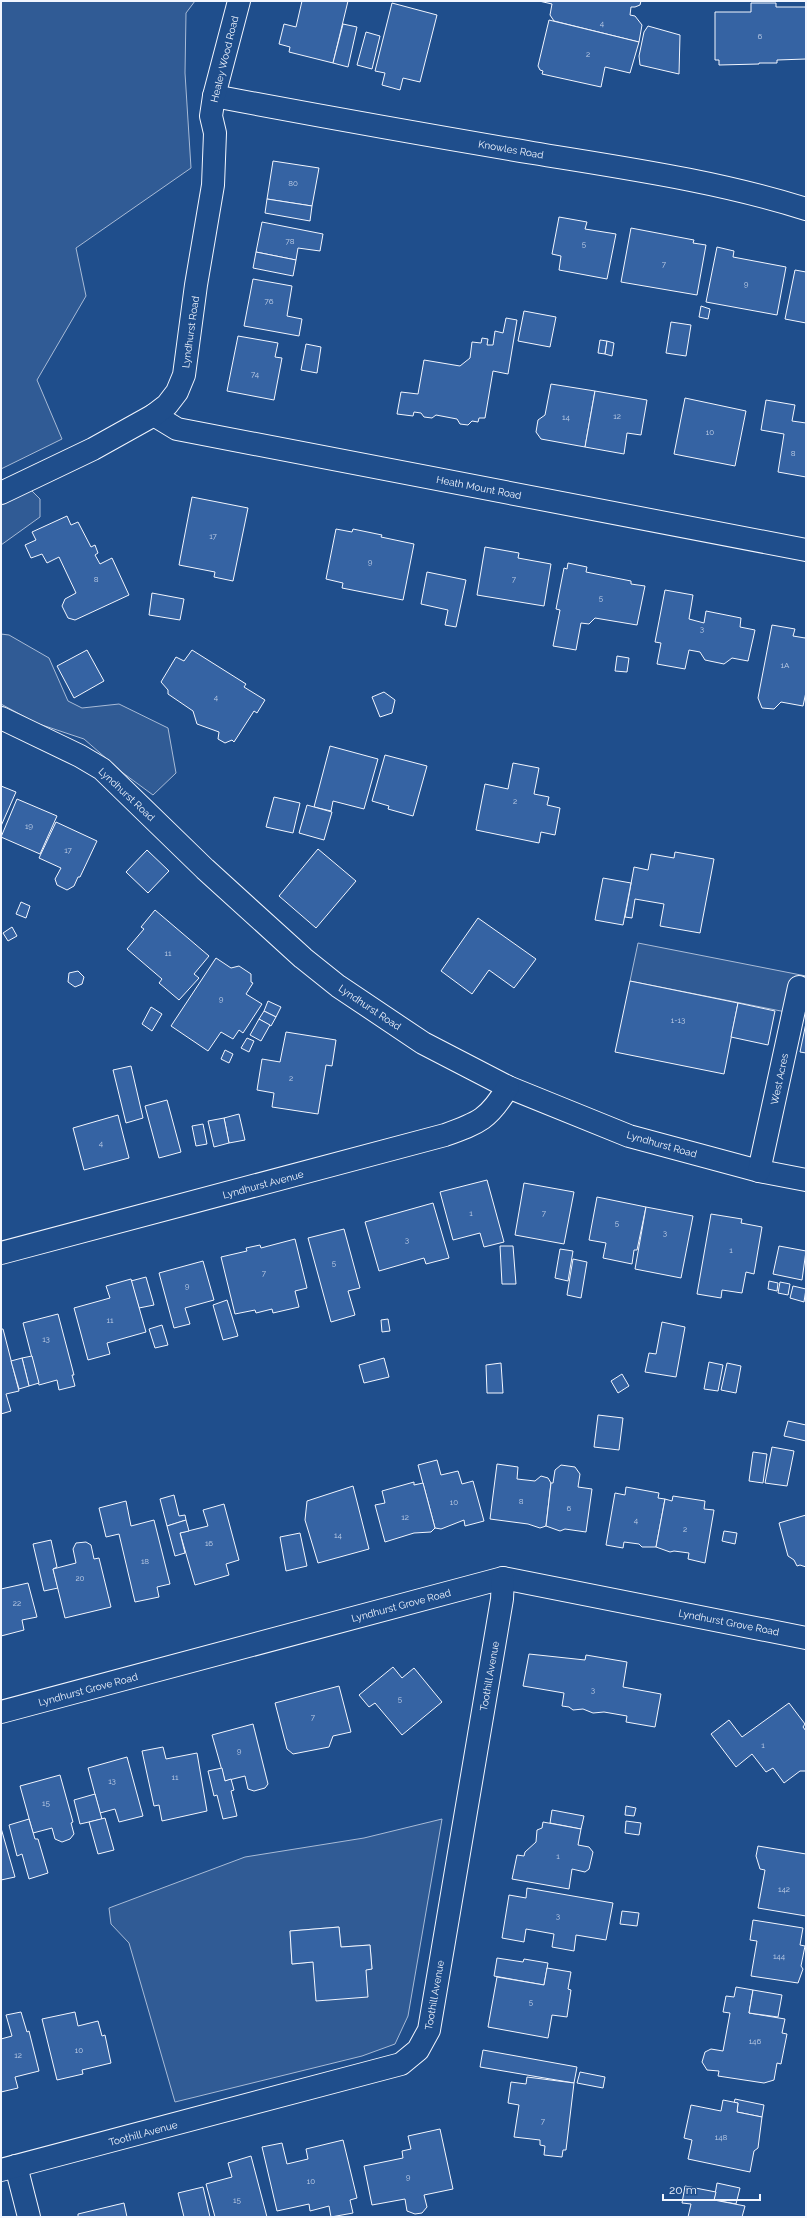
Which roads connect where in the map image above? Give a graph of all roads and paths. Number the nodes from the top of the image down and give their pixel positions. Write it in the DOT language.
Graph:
graph roads {
  1 [pos="239,1"];
  2 [pos="212,106"];
  3 [pos="806,209"];
  4 [pos="154,415"];
  5 [pos="1,493"];
  6 [pos="806,550"];
  7 [pos="1,718"];
  8 [pos="799,987"];
  9 [pos="508,1087"];
  10 [pos="759,1171"];
  11 [pos="806,1180"];
  12 [pos="1,1253"];
  13 [pos="502,1578"];
  14 [pos="806,1638"];
  15 [pos="1,1712"];
  16 [pos="8,2168"];
  17 [pos="29,2217"];
  1 -- 2 [label="street, Healey Wood Road"];
  2 -- 3 [label="street, Knowles Road"];
  2 -- 4 [label="street, Lyndhurst Road"];
  4 -- 5 [label="street, Lyndhurst Road"];
  4 -- 6 [label="street, Heath Mount Road"];
  7 -- 9 [label="street, Lyndhurst Road"];
  8 -- 10 [label="street, West Acres"];
  9 -- 10 [label="street, Lyndhurst Road"];
  9 -- 12 [label="street, Lyndhurst Avenue"];
  10 -- 11 [label="street, Lyndhurst Road"];
  13 -- 14 [label="street, Lyndhurst Grove Road"];
  13 -- 15 [label="street, Lyndhurst Grove Road"];
  13 -- 16 [label="street, Toothill Avenue"];
  16 -- 17 [label="street"];
}
